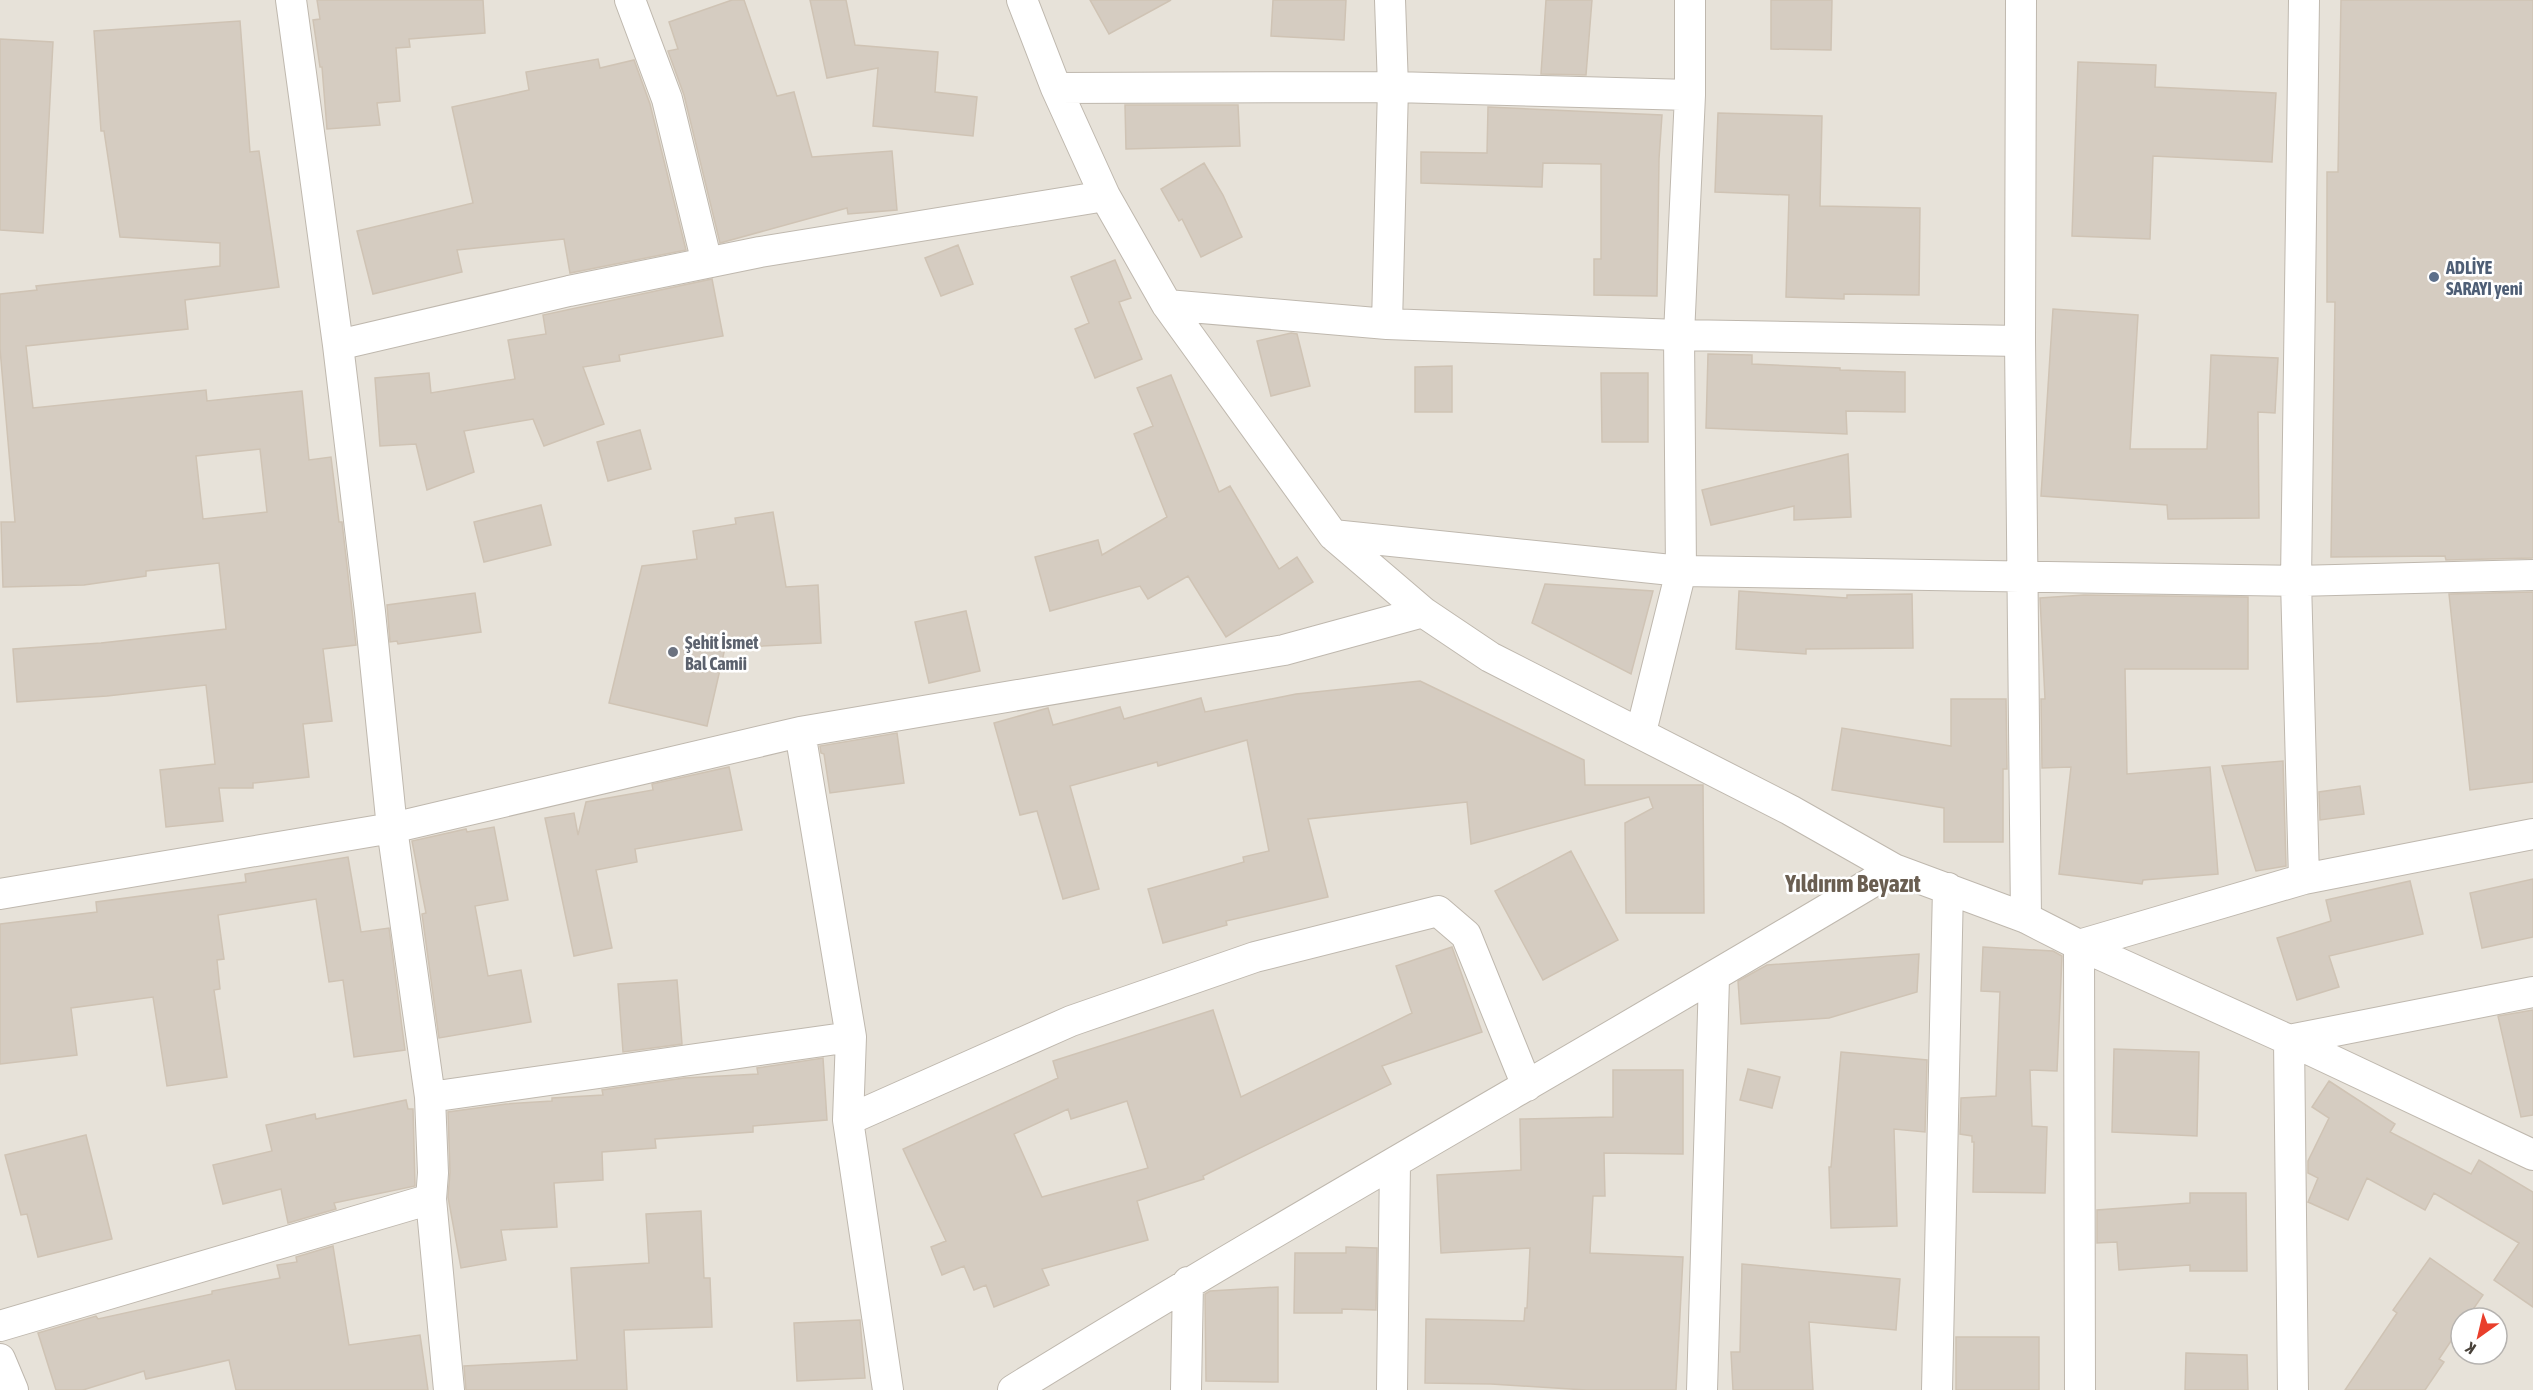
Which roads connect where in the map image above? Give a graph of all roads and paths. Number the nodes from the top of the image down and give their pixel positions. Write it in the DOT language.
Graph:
graph roads {
  1 [pos="291,0"];
  2 [pos="630,0"];
  3 [pos="1022,0"];
  4 [pos="1390,0"];
  5 [pos="1690,0"];
  6 [pos="2021,0"];
  7 [pos="2304,0"];
  8 [pos="1393,87"];
  9 [pos="1056,88"];
  10 [pos="1690,95"];
  11 [pos="1105,196"];
  12 [pos="707,263"];
  13 [pos="1167,305"];
  14 [pos="1387,324"];
  15 [pos="1679,334"];
  16 [pos="2020,341"];
  17 [pos="338,345"];
  18 [pos="1333,535"];
  19 [pos="1681,571"];
  20 [pos="2533,575"];
  21 [pos="2024,576"];
  22 [pos="2296,581"];
  23 [pos="1423,612"];
  24 [pos="800,732"];
  25 [pos="1641,732"];
  26 [pos="392,828"];
  27 [pos="2533,834"];
  28 [pos="2533,848"];
  29 [pos="1894,869"];
  30 [pos="2304,879"];
  31 [pos="1948,888"];
  32 [pos="0,894"];
  33 [pos="2026,918"];
  34 [pos="2089,950"];
  35 [pos="1714,978"];
  36 [pos="2533,992"];
  37 [pos="851,1036"];
  38 [pos="2289,1040"];
  39 [pos="1527,1086"];
  40 [pos="430,1097"];
  41 [pos="848,1120"];
  42 [pos="2533,1155"];
  43 [pos="1395,1163"];
  44 [pos="431,1199"];
  45 [pos="1188,1282"];
  46 [pos="0,1326"];
  47 [pos="0,1359"];
  48 [pos="13,1390"];
  49 [pos="449,1390"];
  50 [pos="888,1390"];
  51 [pos="1013,1390"];
  52 [pos="1186,1390"];
  53 [pos="1392,1390"];
  54 [pos="1702,1390"];
  55 [pos="1938,1390"];
  56 [pos="2080,1390"];
  57 [pos="2293,1390"];
  1 -- 17 [label="street"];
  2 -- 12 [label="street"];
  3 -- 9 [label="street"];
  4 -- 8 [label="street"];
  5 -- 10 [label="street"];
  6 -- 16 [label="street"];
  7 -- 22 [label="street"];
  8 -- 9 [label="street"];
  8 -- 10 [label="street"];
  8 -- 14 [label="street"];
  9 -- 11 [label="street"];
  10 -- 15 [label="street"];
  11 -- 12 [label="street"];
  11 -- 13 [label="street"];
  12 -- 17 [label="street"];
  13 -- 14 [label="street"];
  13 -- 18 [label="street"];
  14 -- 15 [label="street"];
  15 -- 16 [label="street"];
  15 -- 19 [label="street"];
  16 -- 21 [label="street"];
  17 -- 26 [label="street"];
  18 -- 19 [label="street"];
  18 -- 23 [label="street"];
  19 -- 21 [label="street"];
  19 -- 25 [label="street"];
  20 -- 22 [label="street"];
  21 -- 22 [label="street"];
  21 -- 33 [label="street"];
  22 -- 30 [label="street"];
  23 -- 24 [label="street"];
  23 -- 25 [label="street"];
  24 -- 26 [label="street"];
  24 -- 37 [label="street"];
  25 -- 29 [label="street"];
  26 -- 32 [label="street"];
  26 -- 40 [label="street"];
  27 -- 30 [label="street"];
  28 -- 34 [label="street"];
  29 -- 31 [label="street"];
  29 -- 35 [label="street"];
  30 -- 34 [label="street"];
  31 -- 33 [label="street"];
  31 -- 55 [label="street"];
  33 -- 34 [label="street"];
  34 -- 38 [label="street"];
  34 -- 56 [label="street"];
  35 -- 39 [label="street"];
  35 -- 54 [label="street"];
  36 -- 38 [label="street"];
  37 -- 40 [label="street"];
  37 -- 41 [label="street"];
  38 -- 42 [label="street"];
  38 -- 57 [label="street"];
  39 -- 41 [label="street"];
  39 -- 43 [label="street"];
  40 -- 44 [label="street"];
  41 -- 50 [label="street"];
  43 -- 45 [label="street"];
  43 -- 53 [label="street"];
  44 -- 46 [label="street"];
  44 -- 49 [label="street"];
  45 -- 51 [label="street"];
  45 -- 52 [label="street"];
  47 -- 48 [label="street"];
}
